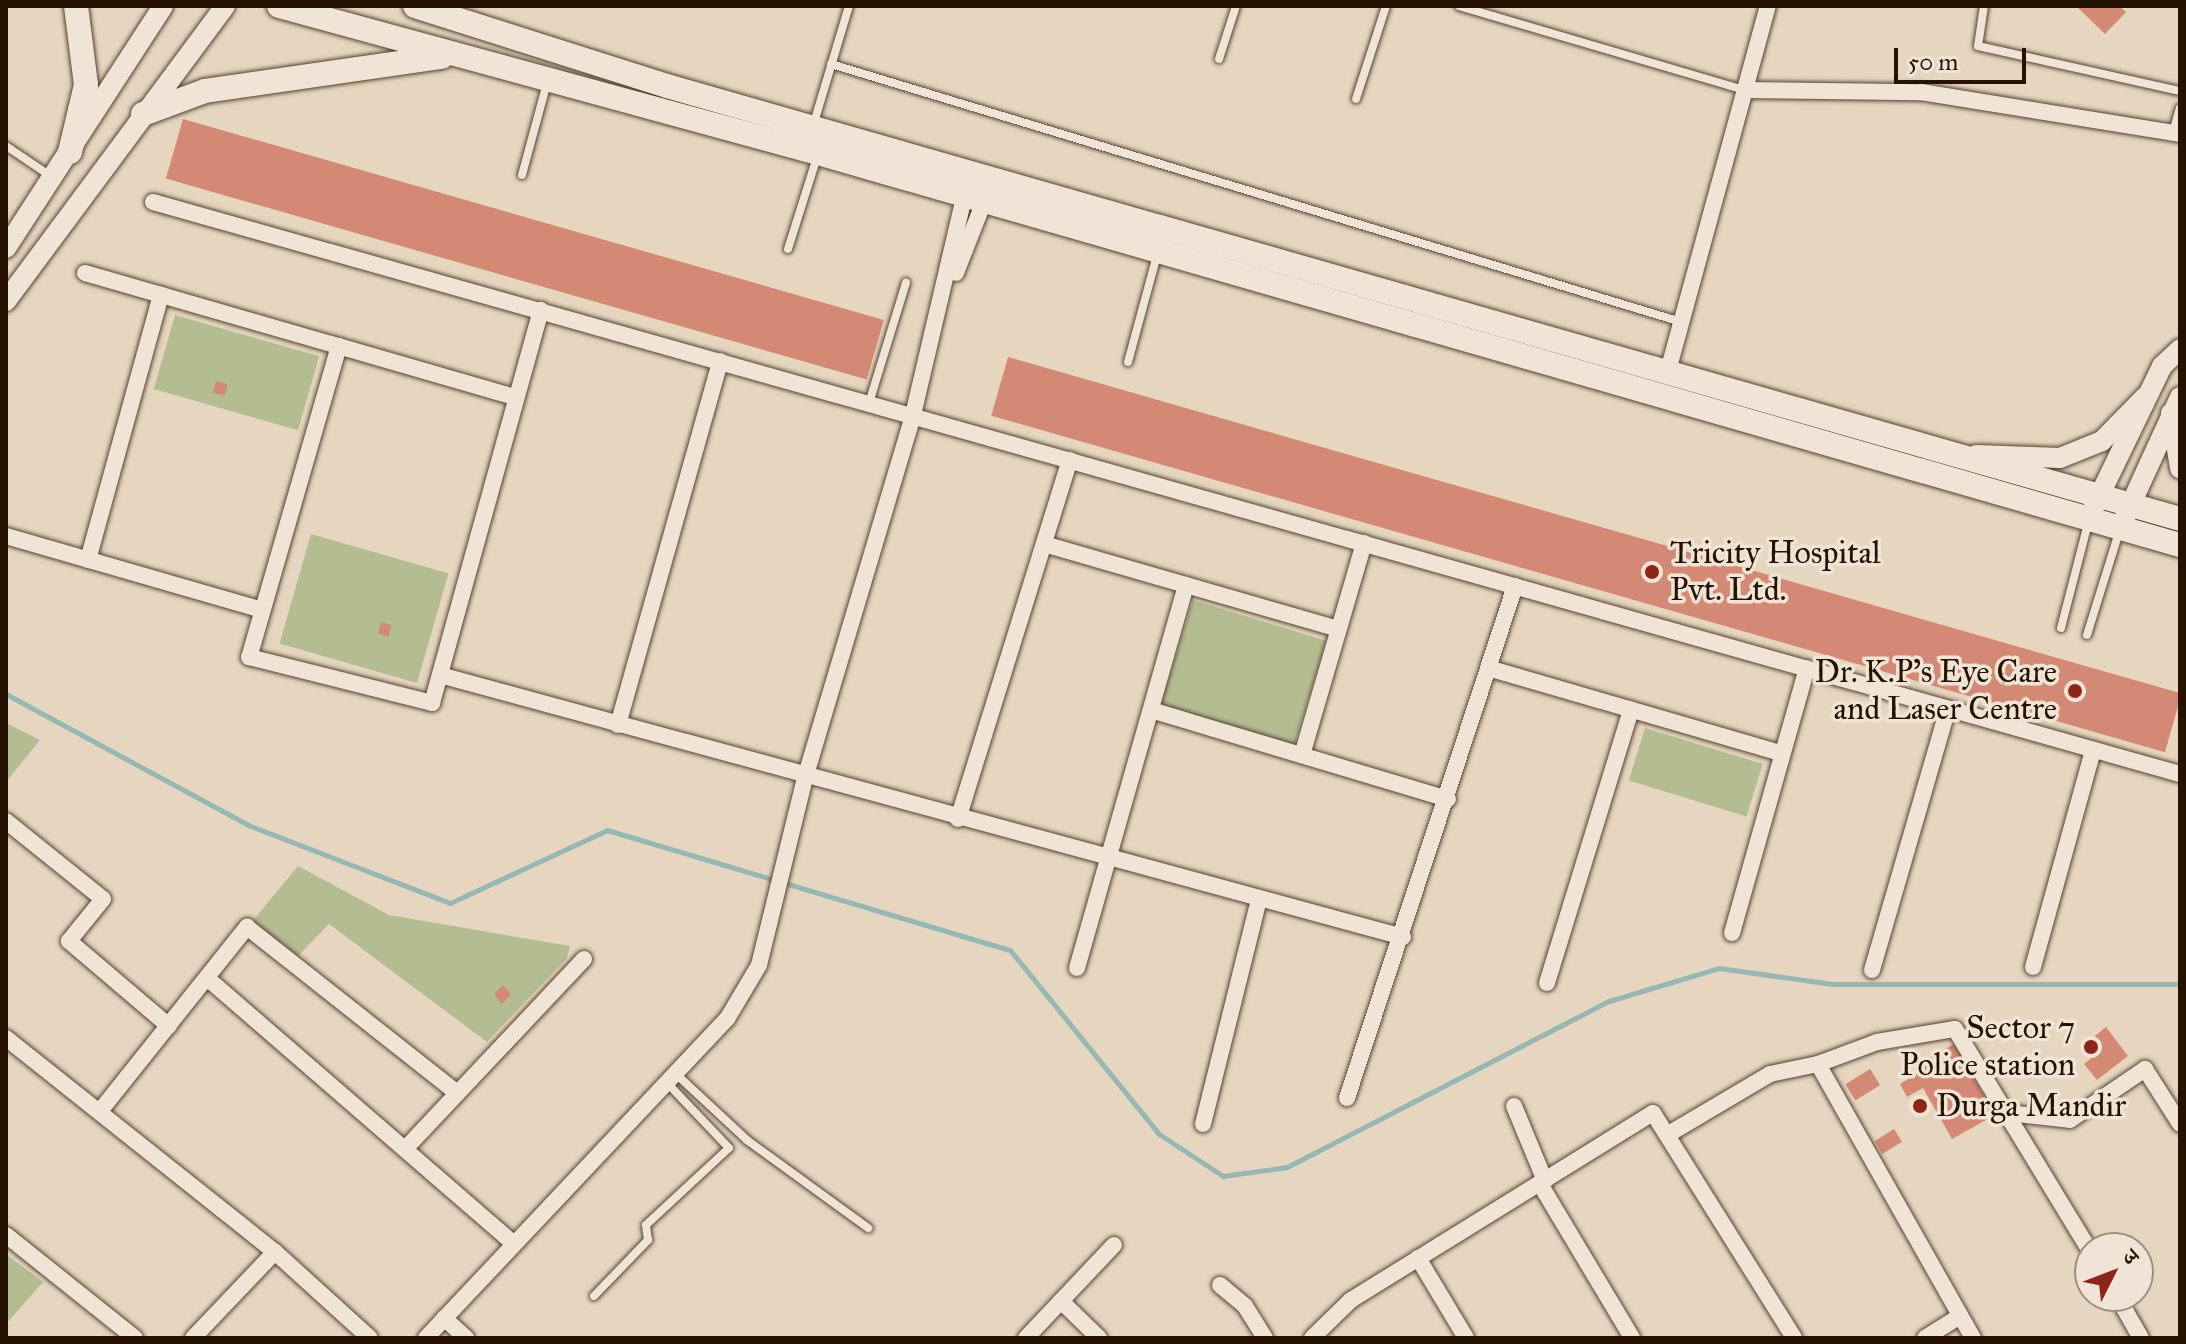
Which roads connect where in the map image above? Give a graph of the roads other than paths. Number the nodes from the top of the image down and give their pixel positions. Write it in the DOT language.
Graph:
graph roads {
  1 [pos="76,6"];
  2 [pos="163,6"];
  3 [pos="225,6"];
  4 [pos="279,6"];
  5 [pos="415,6"];
  6 [pos="453,6"];
  7 [pos="849,6"];
  8 [pos="1236,6"];
  9 [pos="1386,6"];
  10 [pos="1459,6"];
  11 [pos="1768,6"];
  12 [pos="1984,6"];
  13 [pos="491,30"];
  14 [pos="456,55"];
  15 [pos="1219,59"];
  16 [pos="831,64"];
  17 [pos="548,79"];
  18 [pos="1745,90"];
  19 [pos="2180,91"];
  20 [pos="1356,99"];
  21 [pos="2180,108"];
  22 [pos="143,114"];
  23 [pos="813,127"];
  24 [pos="2176,133"];
  25 [pos="6,146"];
  26 [pos="70,152"];
  27 [pos="818,153"];
  28 [pos="522,175"];
  29 [pos="53,177"];
  30 [pos="978,186"];
  31 [pos="153,202"];
  32 [pos="6,248"];
  33 [pos="788,249"];
  34 [pos="1158,250"];
  35 [pos="85,273"];
  36 [pos="906,283"];
  37 [pos="161,295"];
  38 [pos="6,301"];
  39 [pos="541,310"];
  40 [pos="1682,322"];
  41 [pos="339,346"];
  42 [pos="2180,349"];
  43 [pos="720,361"];
  44 [pos="1128,362"];
  45 [pos="1668,371"];
  46 [pos="2146,396"];
  47 [pos="516,397"];
  48 [pos="869,403"];
  49 [pos="2175,405"];
  50 [pos="913,415"];
  51 [pos="1960,455"];
  52 [pos="1070,460"];
  53 [pos="2180,468"];
  54 [pos="2099,493"];
  55 [pos="2129,505"];
  56 [pos="2089,517"];
  57 [pos="2180,519"];
  58 [pos="2120,528"];
  59 [pos="6,536"];
  60 [pos="1364,543"];
  61 [pos="1044,544"];
  62 [pos="2180,545"];
  63 [pos="88,560"];
  64 [pos="1186,585"];
  65 [pos="1515,586"];
  66 [pos="263,610"];
  67 [pos="2061,628"];
  68 [pos="1338,629"];
  69 [pos="2087,635"];
  70 [pos="1488,668"];
  71 [pos="1807,668"];
  72 [pos="440,675"];
  73 [pos="1948,709"];
  74 [pos="1151,710"];
  75 [pos="1631,710"];
  76 [pos="618,725"];
  77 [pos="2093,750"];
  78 [pos="1780,753"];
  79 [pos="1302,755"];
  80 [pos="2180,774"];
  81 [pos="805,778"];
  82 [pos="1448,799"];
  83 [pos="958,819"];
  84 [pos="6,821"];
  85 [pos="1108,859"];
  86 [pos="1259,899"];
  87 [pos="1732,933"];
  88 [pos="1403,937"];
  89 [pos="584,959"];
  90 [pos="2033,967"];
  91 [pos="1077,968"];
  92 [pos="1872,970"];
  93 [pos="207,978"];
  94 [pos="1547,983"];
  95 [pos="169,1026"];
  96 [pos="6,1038"];
  97 [pos="1818,1064"];
  98 [pos="671,1078"];
  99 [pos="457,1093"];
  100 [pos="1347,1098"];
  101 [pos="1514,1106"];
  102 [pos="100,1111"];
  103 [pos="2008,1113"];
  104 [pos="1203,1124"];
  105 [pos="2180,1124"];
  106 [pos="1667,1135"];
  107 [pos="405,1149"];
  108 [pos="1542,1182"];
  109 [pos="868,1228"];
  110 [pos="2079,1232"];
  111 [pos="6,1235"];
  112 [pos="514,1244"];
  113 [pos="1114,1245"];
  114 [pos="275,1252"];
  115 [pos="1418,1258"];
  116 [pos="1220,1285"];
  117 [pos="594,1296"];
  118 [pos="1061,1301"];
  119 [pos="2126,1312"];
  120 [pos="1960,1316"];
  121 [pos="444,1318"];
  122 [pos="135,1338"];
  123 [pos="193,1338"];
  124 [pos="370,1338"];
  125 [pos="426,1338"];
  126 [pos="466,1338"];
  127 [pos="1026,1338"];
  128 [pos="1099,1338"];
  129 [pos="1265,1338"];
  130 [pos="1312,1338"];
  131 [pos="1466,1338"];
  132 [pos="1632,1338"];
  133 [pos="1794,1338"];
  134 [pos="1925,1338"];
  135 [pos="1973,1338"];
  136 [pos="2141,1338"];
  1 -- 26 [label="main road"];
  2 -- 26 [label="street"];
  3 -- 22 [label="street"];
  4 -- 14 [label="main road"];
  5 -- 13 [label="main road"];
  6 -- 13 [label="main road"];
  7 -- 16 [label="lane"];
  8 -- 15 [label="lane"];
  9 -- 20 [label="lane"];
  10 -- 18 [label="lane"];
  11 -- 18 [label="street"];
  12 -- 19 [label="lane"];
  13 -- 23 [label="main road"];
  14 -- 17 [label="main road"];
  14 -- 22 [label="main road"];
  16 -- 23 [label="lane"];
  16 -- 40 [label="lane"];
  17 -- 27 [label="main road"];
  17 -- 28 [label="lane"];
  18 -- 24 [label="street"];
  18 -- 40 [label="street"];
  21 -- 24 [label="lane"];
  22 -- 38 [label="street"];
  23 -- 30 [label="main road"];
  25 -- 29 [label="lane"];
  26 -- 29 [label="street"];
  27 -- 30 [label="main road"];
  27 -- 33 [label="lane"];
  29 -- 32 [label="street"];
  30 -- 34 [label="main road"];
  30 -- 45 [label="main road"];
  30 -- 50 [label="street"];
  31 -- 39 [label="street"];
  34 -- 44 [label="lane"];
  34 -- 56 [label="main road"];
  35 -- 37 [label="street"];
  36 -- 48 [label="lane"];
  37 -- 41 [label="street"];
  37 -- 63 [label="street"];
  39 -- 43 [label="street"];
  39 -- 47 [label="street"];
  40 -- 45 [label="street"];
  41 -- 47 [label="street"];
  41 -- 66 [label="street"];
  42 -- 46 [label="street"];
  43 -- 48 [label="street"];
  43 -- 76 [label="street"];
  45 -- 51 [label="main road"];
  46 -- 51 [label="street"];
  46 -- 54 [label="street"];
  47 -- 72 [label="street"];
  48 -- 50 [label="street"];
  49 -- 53 [label="street"];
  49 -- 55 [label="street"];
  50 -- 52 [label="street"];
  50 -- 81 [label="street"];
  51 -- 54 [label="main road"];
  52 -- 60 [label="street"];
  52 -- 61 [label="street"];
  54 -- 55 [label="main road"];
  54 -- 56 [label="street"];
  55 -- 57 [label="main road"];
  55 -- 58 [label="street"];
  56 -- 58 [label="main road"];
  56 -- 67 [label="lane"];
  58 -- 62 [label="main road"];
  58 -- 69 [label="lane"];
  59 -- 63 [label="street"];
  60 -- 65 [label="street"];
  60 -- 68 [label="street"];
  61 -- 64 [label="street"];
  61 -- 83 [label="street"];
  63 -- 66 [label="street"];
  64 -- 68 [label="street"];
  64 -- 74 [label="street"];
  65 -- 70 [label="street"];
  65 -- 71 [label="street"];
  66 -- 72 [label="street"];
  68 -- 79 [label="street"];
  70 -- 75 [label="street"];
  70 -- 82 [label="street"];
  71 -- 73 [label="street"];
  71 -- 78 [label="street"];
  72 -- 76 [label="street"];
  73 -- 77 [label="street"];
  73 -- 92 [label="street"];
  74 -- 79 [label="street"];
  74 -- 85 [label="street"];
  75 -- 78 [label="street"];
  75 -- 94 [label="street"];
  76 -- 81 [label="street"];
  77 -- 80 [label="street"];
  77 -- 90 [label="street"];
  78 -- 87 [label="street"];
  79 -- 82 [label="street"];
  81 -- 83 [label="street"];
  81 -- 98 [label="street"];
  82 -- 88 [label="street"];
  83 -- 85 [label="street"];
  84 -- 95 [label="street"];
  85 -- 86 [label="street"];
  85 -- 91 [label="street"];
  86 -- 88 [label="street"];
  86 -- 104 [label="street"];
  88 -- 100 [label="street"];
  89 -- 99 [label="street"];
  93 -- 95 [label="street"];
  93 -- 99 [label="street"];
  93 -- 107 [label="street"];
  95 -- 102 [label="street"];
  96 -- 102 [label="street"];
  97 -- 103 [label="street"];
  97 -- 106 [label="street"];
  97 -- 120 [label="street"];
  98 -- 109 [label="lane"];
  98 -- 112 [label="street"];
  98 -- 117 [label="lane"];
  99 -- 107 [label="street"];
  101 -- 108 [label="street"];
  102 -- 114 [label="street"];
  103 -- 105 [label="street"];
  103 -- 110 [label="street"];
  106 -- 108 [label="street"];
  106 -- 133 [label="street"];
  107 -- 112 [label="street"];
  108 -- 115 [label="street"];
  108 -- 132 [label="street"];
  111 -- 122 [label="street"];
  112 -- 121 [label="street"];
  113 -- 118 [label="street"];
  114 -- 123 [label="street"];
  114 -- 124 [label="street"];
  115 -- 130 [label="street"];
  115 -- 131 [label="street"];
  116 -- 129 [label="street"];
  118 -- 127 [label="street"];
  118 -- 128 [label="street"];
  119 -- 136 [label="street"];
  120 -- 134 [label="street"];
  120 -- 135 [label="street"];
  121 -- 125 [label="street"];
  121 -- 126 [label="street"];
}
